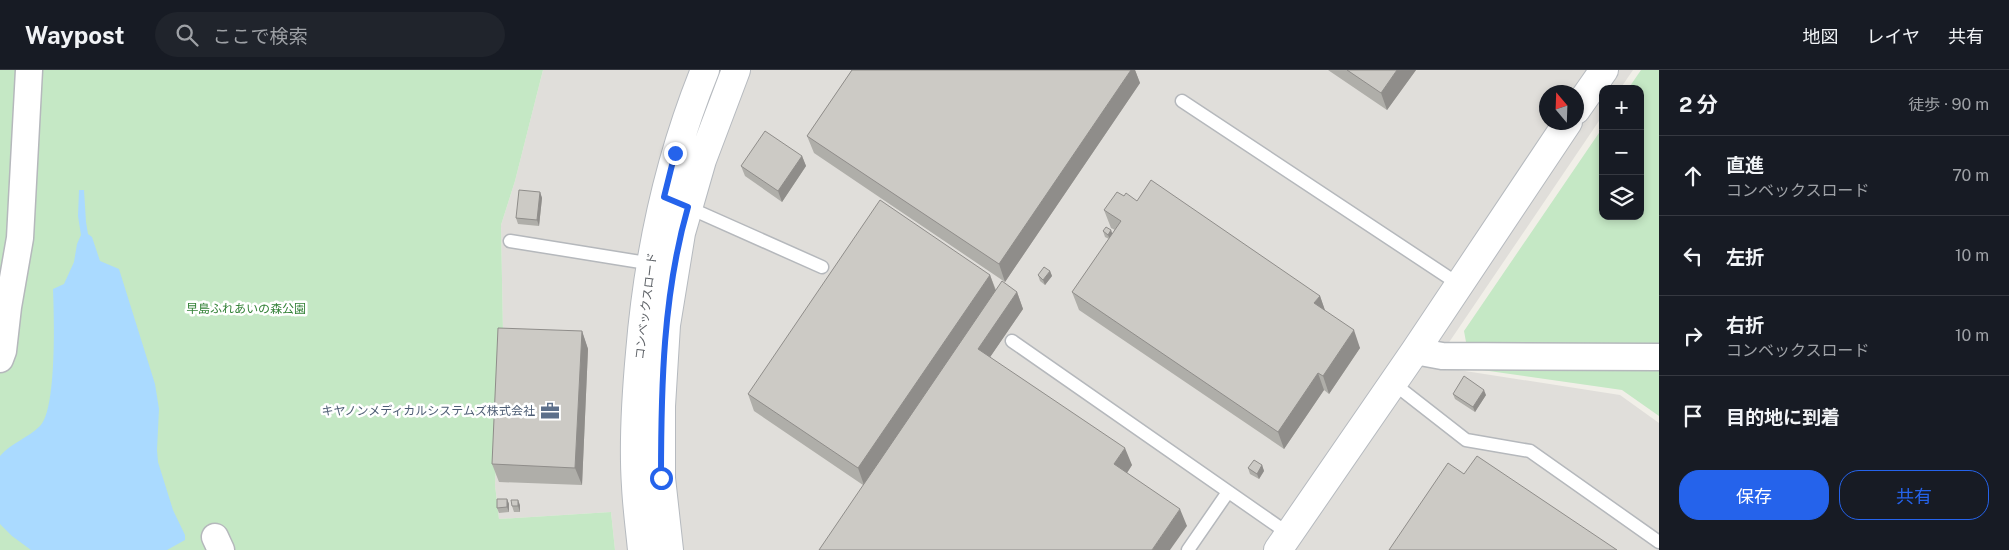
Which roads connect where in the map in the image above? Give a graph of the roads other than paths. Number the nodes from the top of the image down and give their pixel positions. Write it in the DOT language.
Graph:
graph roads {
  1 [pos="30,70"];
  2 [pos="705,70"];
  3 [pos="736,70"];
  4 [pos="1604,70"];
  5 [pos="1584,99"];
  6 [pos="1182,101"];
  7 [pos="1563,130"];
  8 [pos="676,202"];
  9 [pos="510,241"];
  10 [pos="663,265"];
  11 [pos="822,267"];
  12 [pos="1460,285"];
  13 [pos="1012,341"];
  14 [pos="1415,351"];
  15 [pos="1659,357"];
  16 [pos="0,359"];
  17 [pos="1393,383"];
  18 [pos="1228,492"];
  19 [pos="1283,542"];
  20 [pos="1659,542"];
  21 [pos="642,550"];
  22 [pos="669,550"];
  23 [pos="1188,550"];
  1 -- 16 [label="street"];
  2 -- 8 [label="street, コンベックスロード"];
  3 -- 8 [label="street, コンベックスロード"];
  4 -- 5 [label="street"];
  6 -- 12 [label="lane"];
  7 -- 12 [label="street"];
  8 -- 10 [label="street, コンベックスロード"];
  8 -- 11 [label="lane"];
  9 -- 10 [label="lane"];
  10 -- 21 [label="street, コンベックスロード"];
  10 -- 22 [label="street, コンベックスロード"];
  12 -- 14 [label="street"];
  13 -- 18 [label="lane"];
  14 -- 15 [label="street"];
  14 -- 17 [label="street"];
  17 -- 19 [label="street"];
  17 -- 20 [label="lane"];
  18 -- 19 [label="lane"];
  18 -- 23 [label="lane"];
}
